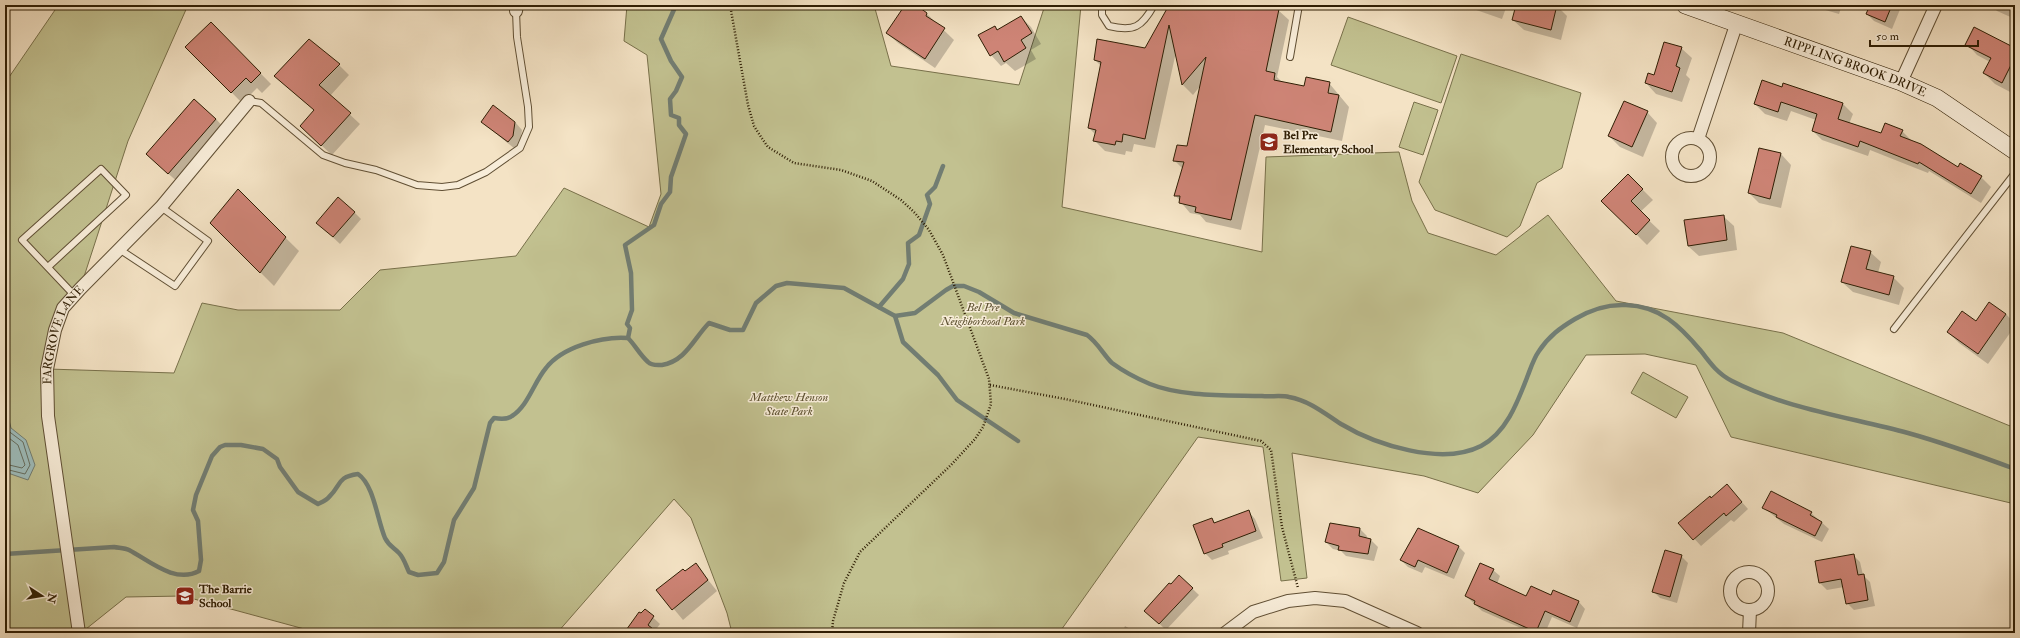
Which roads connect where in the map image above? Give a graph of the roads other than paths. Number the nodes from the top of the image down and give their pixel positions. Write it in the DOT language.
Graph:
graph roads {
  1 [pos="1102,5"];
  2 [pos="1154,5"];
  3 [pos="1299,5"];
  4 [pos="1685,5"];
  5 [pos="1936,5"];
  6 [pos="516,8"];
  7 [pos="1737,22"];
  8 [pos="1290,57"];
  9 [pos="1901,82"];
  10 [pos="249,101"];
  11 [pos="1698,139"];
  12 [pos="2015,151"];
  13 [pos="2015,173"];
  14 [pos="161,207"];
  15 [pos="119,249"];
  16 [pos="48,267"];
  17 [pos="74,295"];
  18 [pos="1894,329"];
  19 [pos="1750,610"];
  20 [pos="79,633"];
  21 [pos="1225,633"];
  22 [pos="1417,633"];
  23 [pos="1749,633"];
  1 -- 2 [label="lane"];
  3 -- 8 [label="lane"];
  4 -- 7 [label="street, RIPPLING BROOK DRIVE"];
  5 -- 9 [label="street"];
  6 -- 10 [label="lane"];
  7 -- 9 [label="street, RIPPLING BROOK DRIVE"];
  7 -- 11 [label="street"];
  9 -- 12 [label="street, RIPPLING BROOK DRIVE"];
  10 -- 14 [label="street, FARGROVE LANE"];
  13 -- 18 [label="lane"];
  14 -- 15 [label="street, FARGROVE LANE"];
  14 -- 15 [label="lane"];
  15 -- 17 [label="street, FARGROVE LANE"];
  16 -- 16 [label="lane"];
  16 -- 17 [label="lane"];
  17 -- 20 [label="street, FARGROVE LANE"];
  19 -- 23 [label="street"];
  21 -- 22 [label="street"];
}
